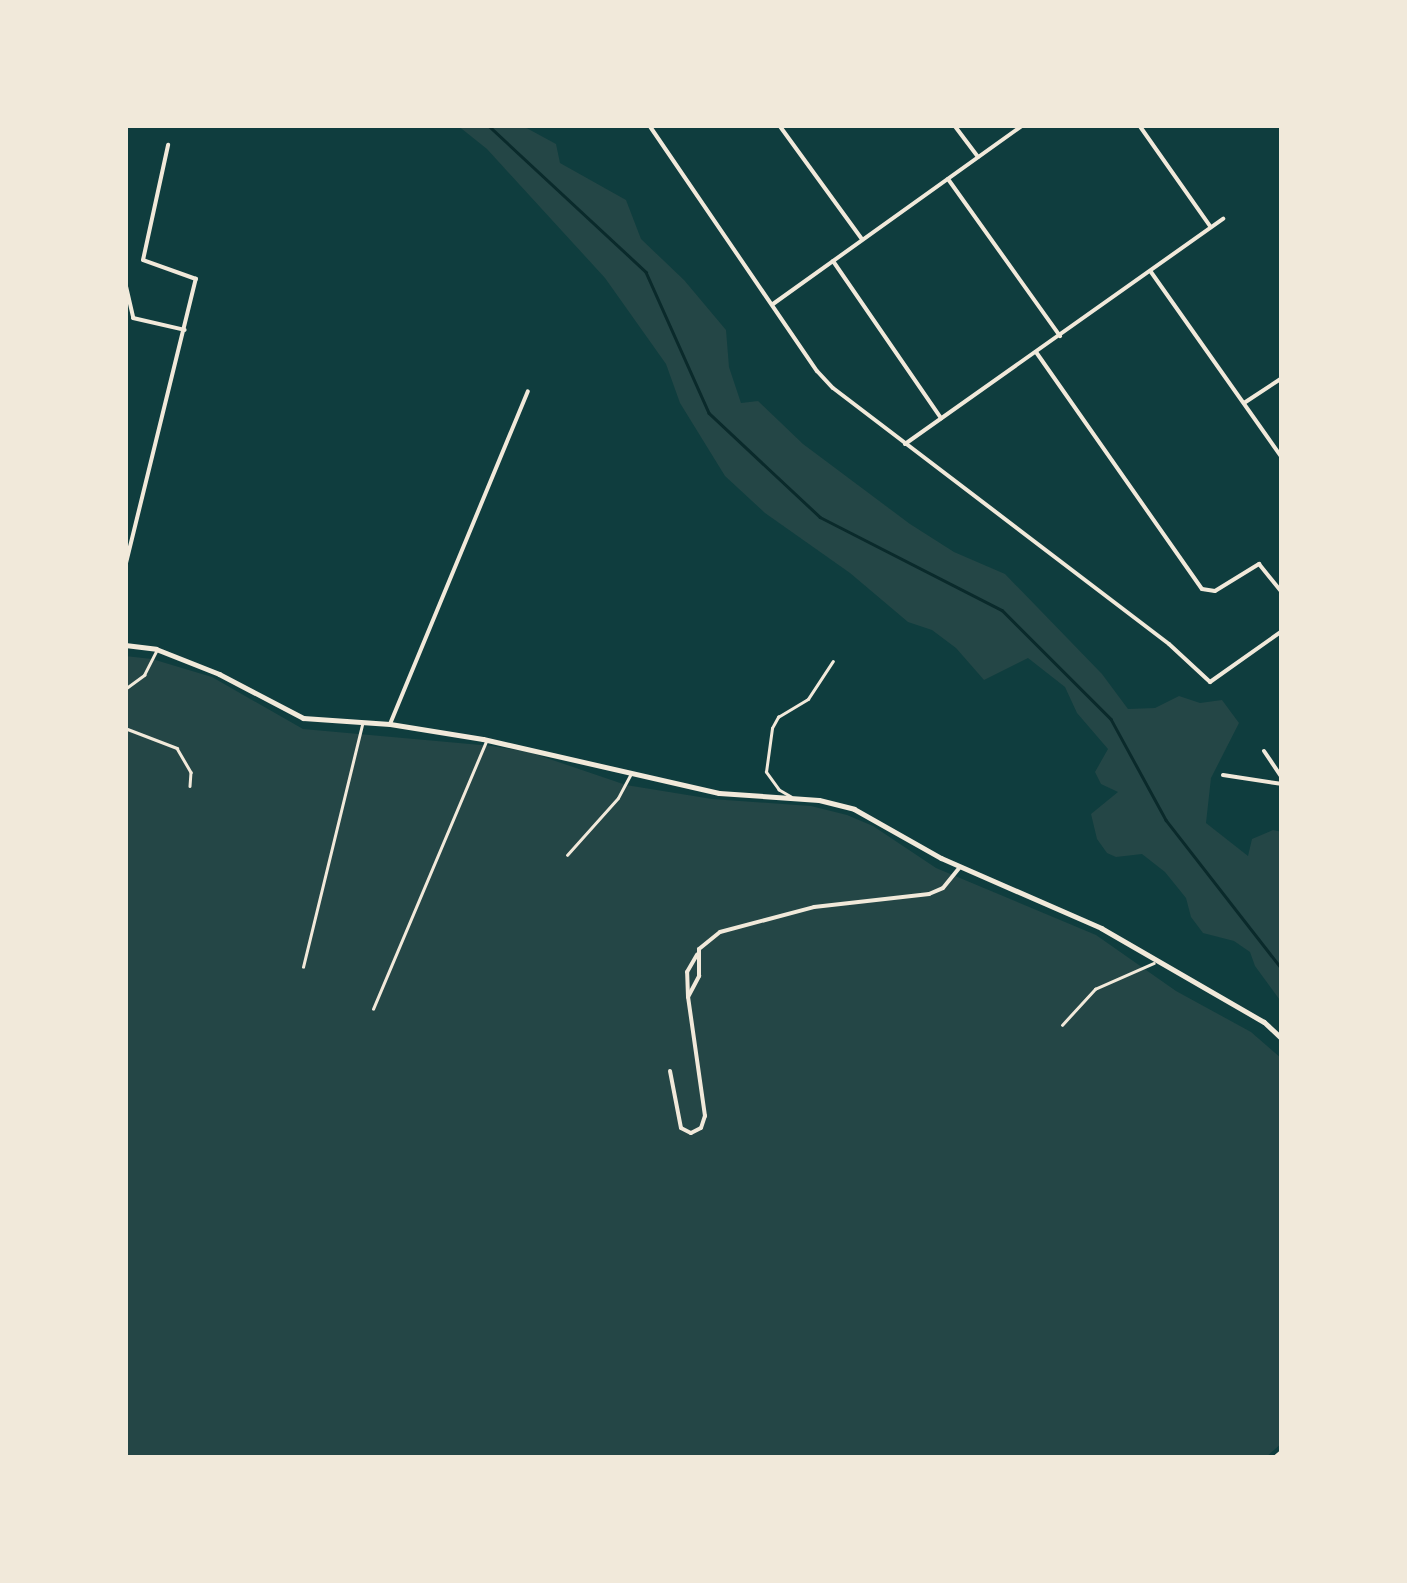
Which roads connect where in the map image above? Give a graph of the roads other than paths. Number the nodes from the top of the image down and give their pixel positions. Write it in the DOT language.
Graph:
graph roads {
  1 [pos="648,125"];
  2 [pos="779,125"];
  3 [pos="954,125"];
  4 [pos="1023,125"];
  5 [pos="1139,125"];
  6 [pos="168,145"];
  7 [pos="978,157"];
  8 [pos="948,179"];
  9 [pos="1223,219"];
  10 [pos="1210,226"];
  11 [pos="862,240"];
  12 [pos="833,261"];
  13 [pos="1151,272"];
  14 [pos="125,282"];
  15 [pos="773,304"];
  16 [pos="133,318"];
  17 [pos="125,320"];
  18 [pos="185,330"];
  19 [pos="1060,336"];
  20 [pos="1036,352"];
  21 [pos="1282,378"];
  22 [pos="528,391"];
  23 [pos="1243,404"];
  24 [pos="941,418"];
  25 [pos="905,444"];
  26 [pos="1282,458"];
  27 [pos="125,566"];
  28 [pos="1282,592"];
  29 [pos="1282,631"];
  30 [pos="125,645"];
  31 [pos="156,649"];
  32 [pos="833,662"];
  33 [pos="125,689"];
  34 [pos="390,724"];
  35 [pos="362,725"];
  36 [pos="125,728"];
  37 [pos="486,740"];
  38 [pos="1264,751"];
  39 [pos="630,775"];
  40 [pos="1223,775"];
  41 [pos="1282,781"];
  42 [pos="190,786"];
  43 [pos="793,798"];
  44 [pos="567,855"];
  45 [pos="960,866"];
  46 [pos="697,955"];
  47 [pos="1156,962"];
  48 [pos="303,967"];
  49 [pos="688,997"];
  50 [pos="373,1008"];
  51 [pos="1062,1026"];
  52 [pos="1282,1039"];
  53 [pos="670,1071"];
  54 [pos="1282,1451"];
  55 [pos="1274,1458"];
  1 -- 15 [label="street"];
  2 -- 11 [label="street"];
  3 -- 7 [label="street"];
  4 -- 7 [label="street"];
  5 -- 10 [label="street"];
  6 -- 18 [label="street"];
  7 -- 8 [label="street"];
  8 -- 11 [label="street"];
  8 -- 19 [label="street"];
  9 -- 10 [label="street"];
  10 -- 13 [label="street"];
  11 -- 12 [label="street"];
  12 -- 15 [label="street"];
  12 -- 24 [label="street"];
  13 -- 19 [label="street"];
  13 -- 23 [label="street"];
  14 -- 16 [label="street"];
  15 -- 25 [label="street"];
  16 -- 17 [label="street"];
  16 -- 18 [label="street"];
  18 -- 27 [label="street"];
  19 -- 20 [label="street"];
  20 -- 24 [label="street"];
  20 -- 28 [label="street"];
  21 -- 23 [label="street"];
  22 -- 34 [label="street"];
  23 -- 26 [label="street"];
  24 -- 25 [label="street"];
  25 -- 29 [label="street"];
  30 -- 31 [label="street"];
  31 -- 33 [label="lane"];
  31 -- 35 [label="street"];
  32 -- 43 [label="lane"];
  34 -- 35 [label="street"];
  34 -- 37 [label="street"];
  35 -- 48 [label="lane"];
  36 -- 42 [label="lane"];
  37 -- 39 [label="street"];
  37 -- 50 [label="lane"];
  38 -- 41 [label="street"];
  39 -- 43 [label="street"];
  39 -- 44 [label="lane"];
  40 -- 41 [label="street"];
  43 -- 45 [label="street"];
  45 -- 46 [label="street"];
  45 -- 47 [label="street"];
  46 -- 49 [label="street"];
  46 -- 49 [label="street"];
  47 -- 51 [label="lane"];
  47 -- 52 [label="street"];
  49 -- 53 [label="street"];
  54 -- 55 [label="street"];
}
